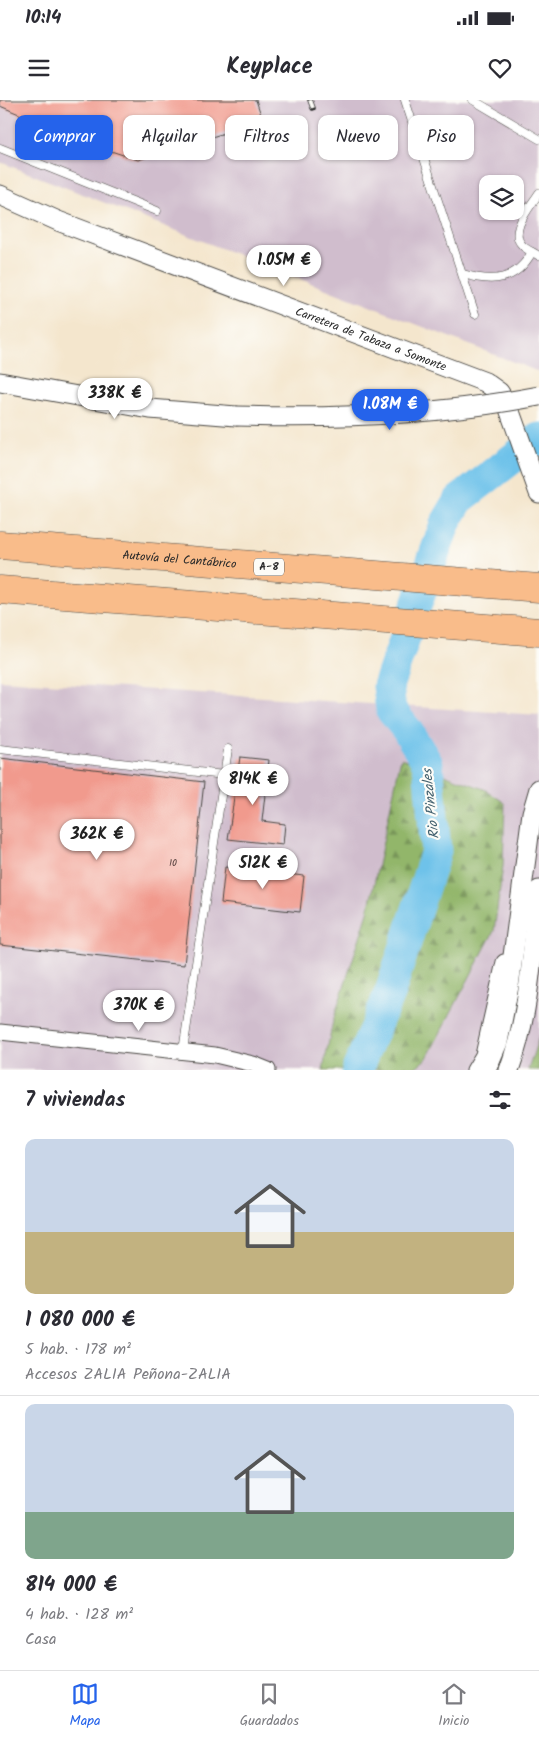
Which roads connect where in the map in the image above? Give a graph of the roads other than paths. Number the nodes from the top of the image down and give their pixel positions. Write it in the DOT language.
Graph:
graph roads {
  1 [pos="405,100"];
  2 [pos="473,100"];
  3 [pos="539,138"];
  4 [pos="0,148"];
  5 [pos="539,193"];
  6 [pos="0,195"];
  7 [pos="157,212"];
  8 [pos="536,254"];
  9 [pos="462,274"];
  10 [pos="475,314"];
  11 [pos="0,382"];
  12 [pos="539,396"];
  13 [pos="538,490"];
  14 [pos="0,545"];
  15 [pos="539,588"];
  16 [pos="0,590"];
  17 [pos="539,632"];
  18 [pos="0,749"];
  19 [pos="228,749"];
  20 [pos="224,775"];
  21 [pos="539,789"];
  22 [pos="539,890"];
  23 [pos="520,904"];
  24 [pos="536,917"];
  25 [pos="0,1032"];
  26 [pos="183,1051"];
  27 [pos="268,1070"];
  28 [pos="474,1070"];
  29 [pos="486,1070"];
  30 [pos="498,1070"];
  31 [pos="509,1070"];
  1 -- 9 [label="lane"];
  2 -- 3 [label="lane"];
  4 -- 7 [label="lane"];
  5 -- 8 [label="lane"];
  6 -- 13 [label="street, Carretera de Tabaza a Somonte"];
  8 -- 9 [label="lane"];
  9 -- 10 [label="lane"];
  11 -- 12 [label="street, bridge"];
  14 -- 15 [label="highway, Autovía del Cantábrico / A-8"];
  16 -- 17 [label="highway"];
  18 -- 20 [label="lane"];
  19 -- 20 [label="lane"];
  20 -- 26 [label="lane"];
  21 -- 23 [label="street"];
  22 -- 24 [label="street"];
  23 -- 28 [label="street"];
  23 -- 29 [label="street"];
  24 -- 30 [label="street"];
  24 -- 31 [label="street"];
  25 -- 26 [label="street"];
  26 -- 27 [label="street"];
}
